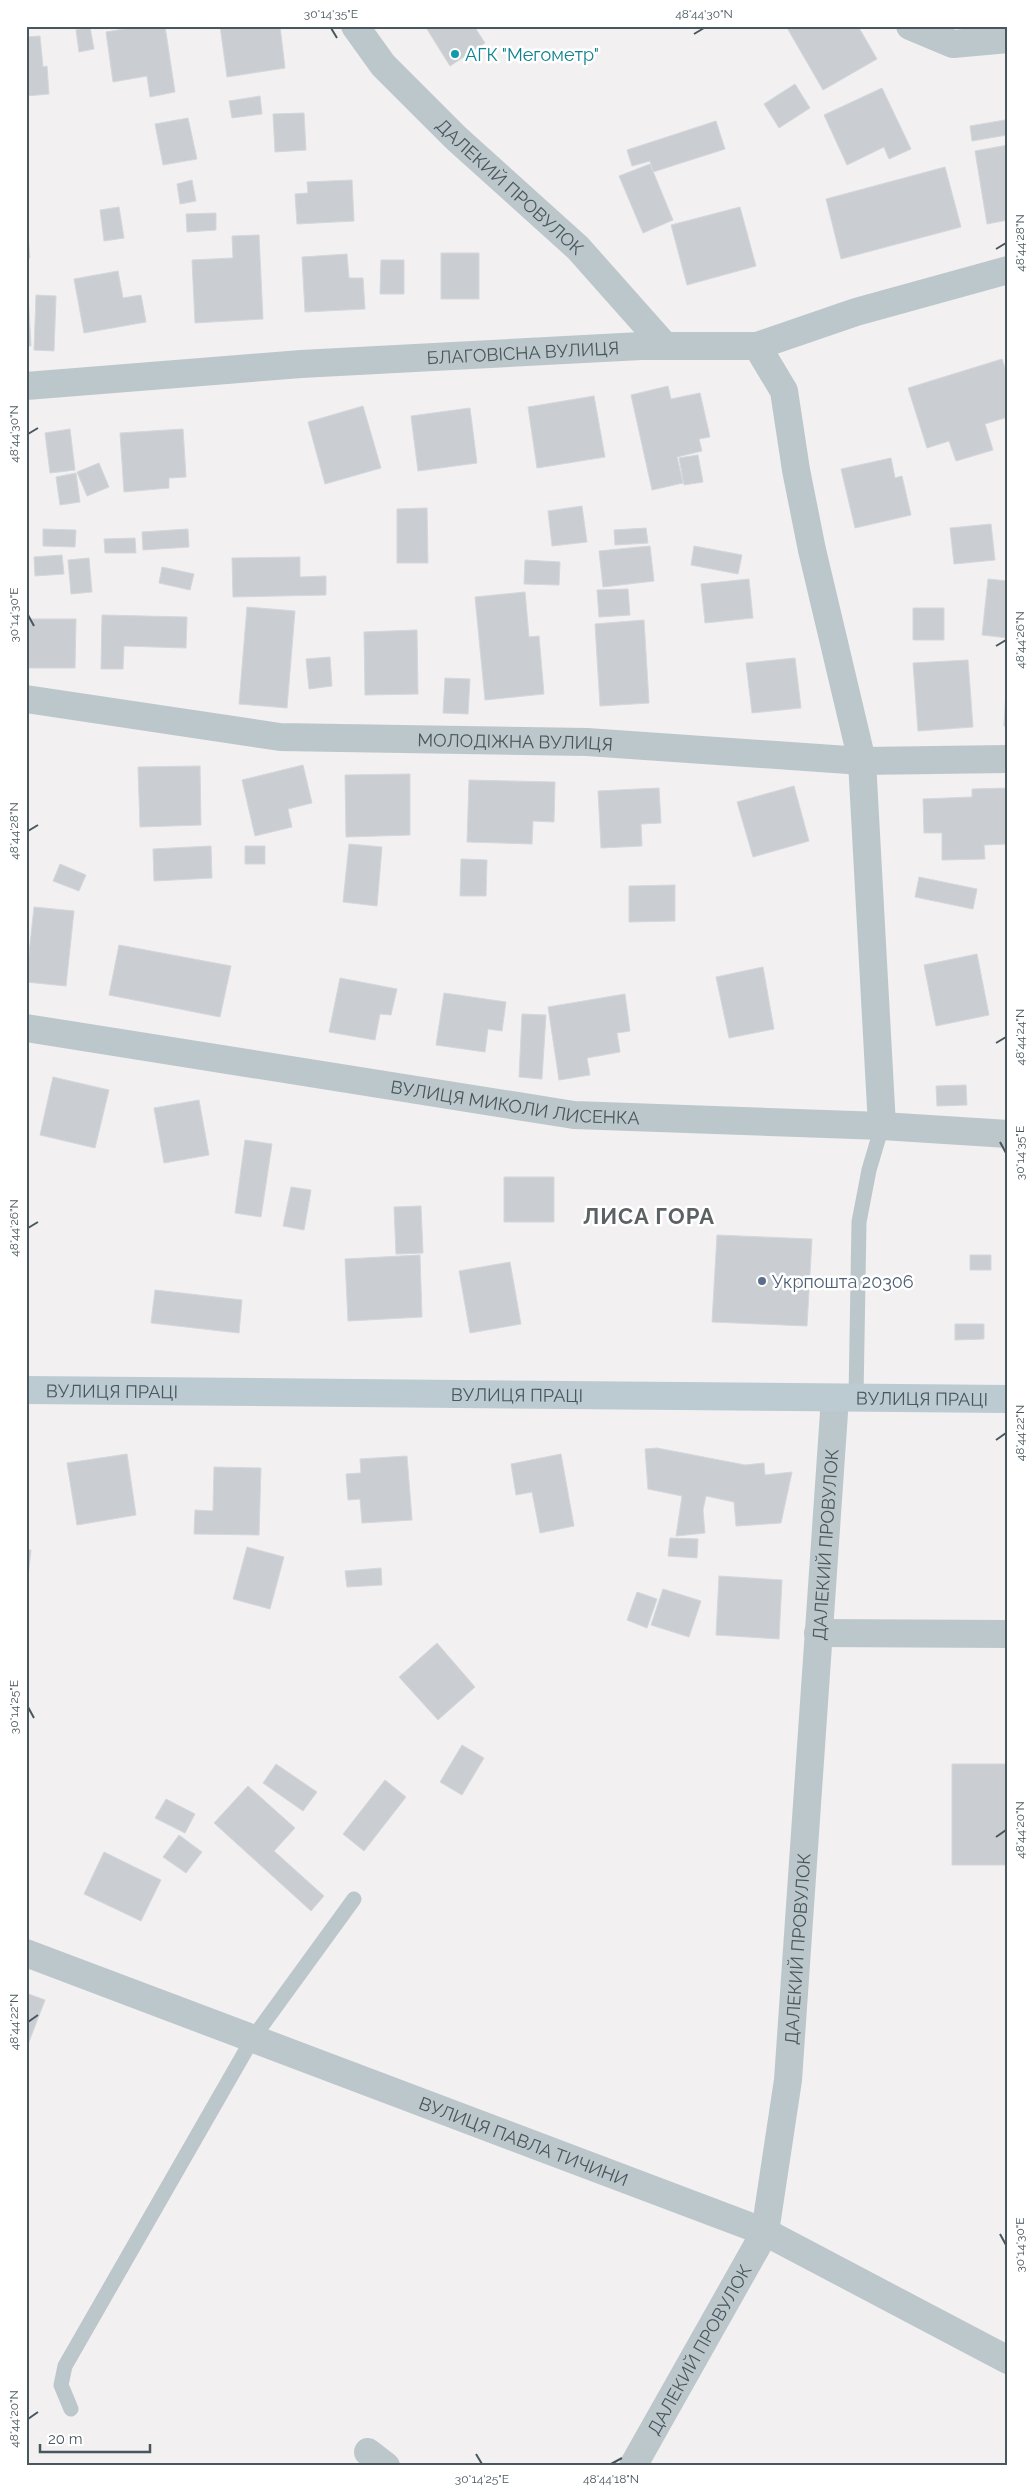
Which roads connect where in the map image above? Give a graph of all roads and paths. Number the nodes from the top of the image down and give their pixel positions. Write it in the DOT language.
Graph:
graph roads {
  1 [pos="355,26"];
  2 [pos="910,26"];
  3 [pos="1008,39"];
  4 [pos="1008,270"];
  5 [pos="665,346"];
  6 [pos="757,346"];
  7 [pos="26,386"];
  8 [pos="26,699"];
  9 [pos="1008,759"];
  10 [pos="862,761"];
  11 [pos="26,1028"];
  12 [pos="882,1126"];
  13 [pos="1008,1134"];
  14 [pos="26,1390"];
  15 [pos="846,1398"];
  16 [pos="1008,1399"];
  17 [pos="818,1633"];
  18 [pos="1008,1634"];
  19 [pos="354,1899"];
  20 [pos="26,1953"];
  21 [pos="253,2038"];
  22 [pos="765,2232"];
  23 [pos="1008,2360"];
  24 [pos="71,2410"];
  25 [pos="633,2466"];
  1 -- 5 [label="street, ДАЛЕКИЙ ПРОВУЛОК"];
  2 -- 3 [label="street"];
  4 -- 6 [label="street, БЛАГОВІСНА ВУЛИЦЯ"];
  5 -- 6 [label="street, БЛАГОВІСНА ВУЛИЦЯ"];
  5 -- 7 [label="street, БЛАГОВІСНА ВУЛИЦЯ"];
  6 -- 10 [label="street"];
  8 -- 10 [label="street, МОЛОДІЖНА ВУЛИЦЯ"];
  9 -- 10 [label="street, МОЛОДІЖНА ВУЛИЦЯ"];
  10 -- 12 [label="street"];
  11 -- 12 [label="street, ВУЛИЦЯ МИКОЛИ ЛИСЕНКА"];
  12 -- 13 [label="street, ВУЛИЦЯ МИКОЛИ ЛИСЕНКА"];
  12 -- 15 [label="lane"];
  14 -- 15 [label="main road, ВУЛИЦЯ ПРАЦІ"];
  15 -- 16 [label="main road, ВУЛИЦЯ ПРАЦІ"];
  15 -- 17 [label="street, ДАЛЕКИЙ ПРОВУЛОК"];
  17 -- 18 [label="street"];
  17 -- 22 [label="street, ДАЛЕКИЙ ПРОВУЛОК"];
  19 -- 21 [label="lane"];
  20 -- 21 [label="street, ВУЛИЦЯ ПАВЛА ТИЧИНИ"];
  21 -- 22 [label="street, ВУЛИЦЯ ПАВЛА ТИЧИНИ"];
  21 -- 24 [label="lane"];
  22 -- 23 [label="street, ВУЛИЦЯ ПАВЛА ТИЧИНИ"];
  22 -- 25 [label="street, ДАЛЕКИЙ ПРОВУЛОК"];
}
